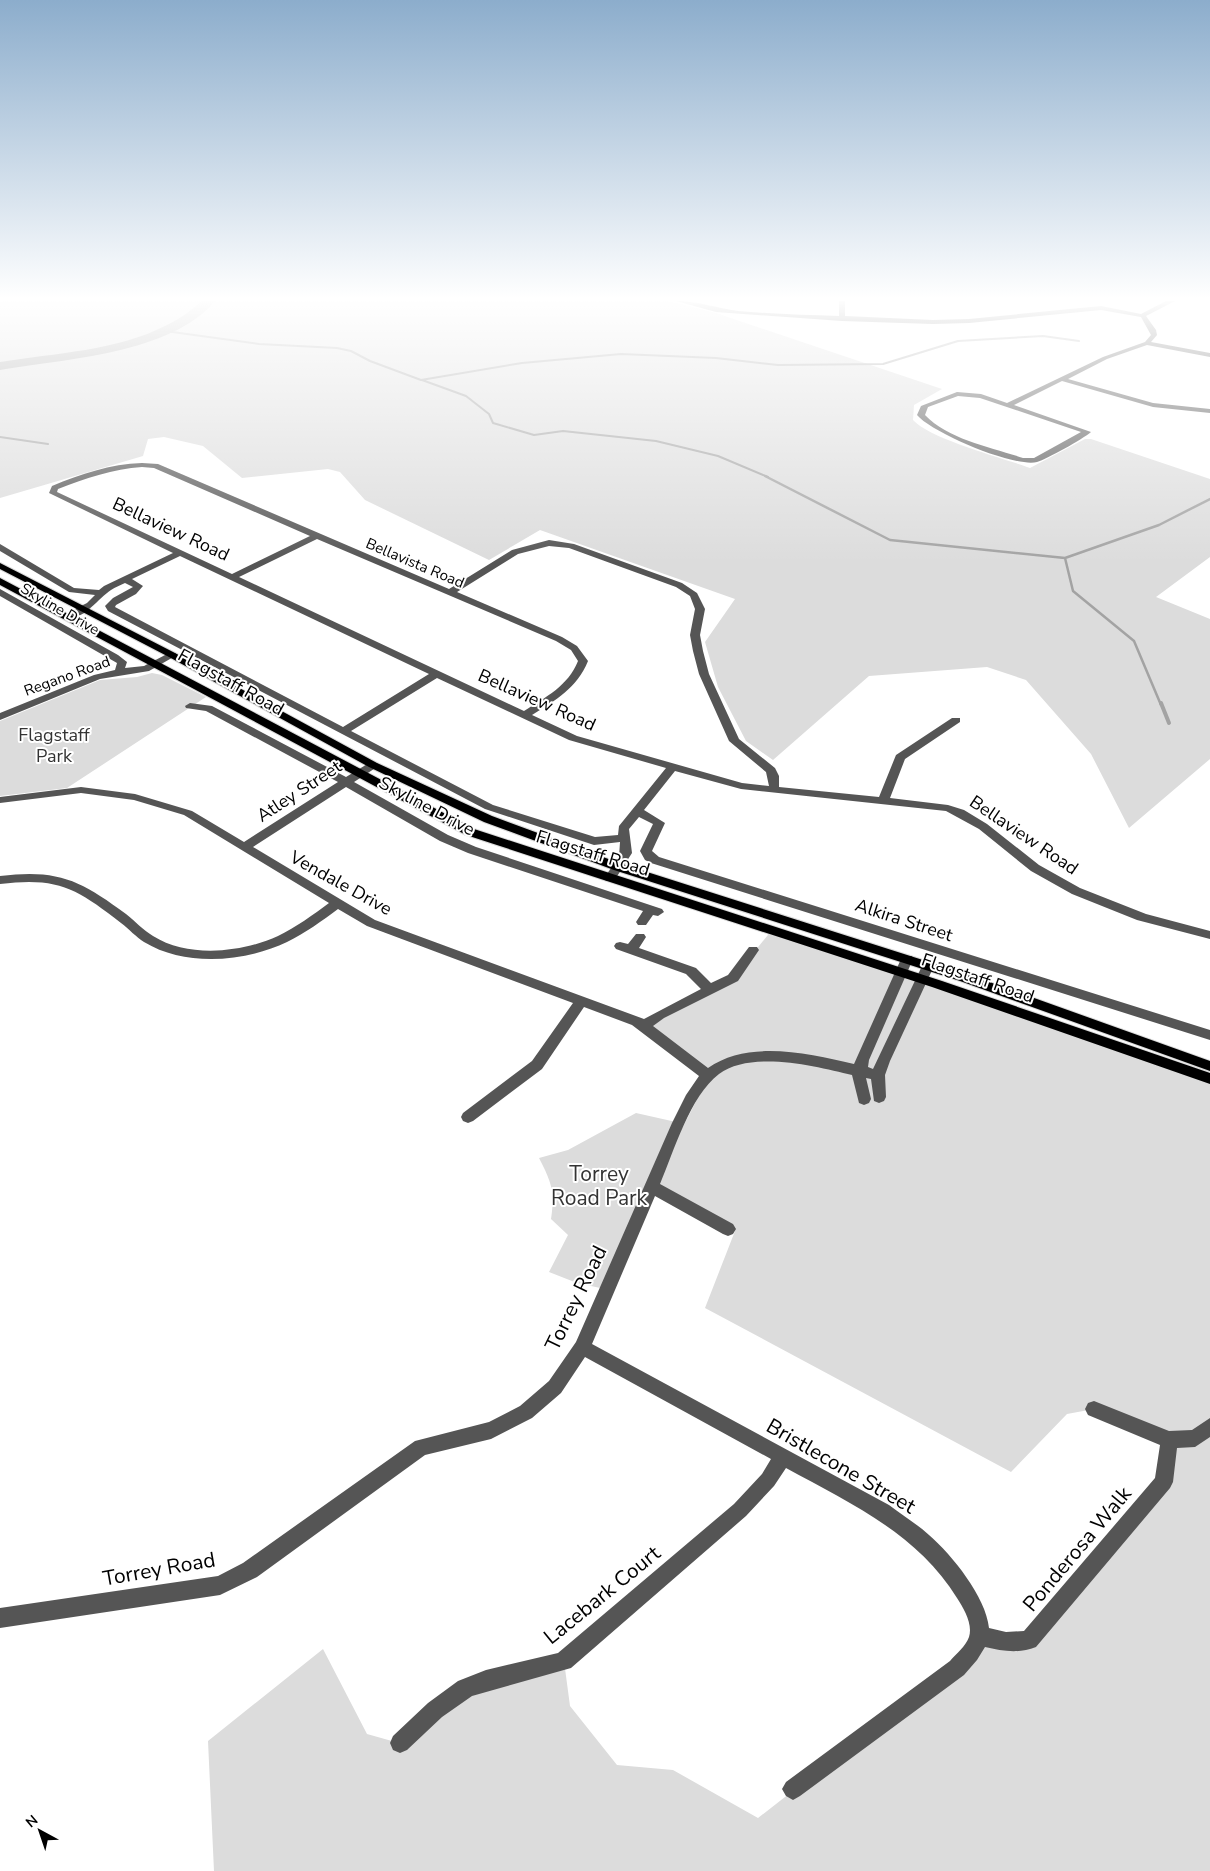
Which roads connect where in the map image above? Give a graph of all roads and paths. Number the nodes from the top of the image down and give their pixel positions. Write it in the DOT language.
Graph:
graph roads {
  1 [pos="1043,388"];
  2 [pos="1094,388"];
  3 [pos="1008,405"];
  4 [pos="1210,411"];
  5 [pos="155,466"];
  6 [pos="316,536"];
  7 [pos="0,547"];
  8 [pos="180,554"];
  9 [pos="0,566"];
  10 [pos="232,577"];
  11 [pos="125,579"];
  12 [pos="0,581"];
  13 [pos="0,592"];
  14 [pos="450,592"];
  15 [pos="100,593"];
  16 [pos="83,609"];
  17 [pos="68,616"];
  18 [pos="172,656"];
  19 [pos="158,663"];
  20 [pos="119,672"];
  21 [pos="436,674"];
  22 [pos="190,706"];
  23 [pos="525,715"];
  24 [pos="0,718"];
  25 [pos="956,720"];
  26 [pos="345,730"];
  27 [pos="373,765"];
  28 [pos="672,767"];
  29 [pos="358,773"];
  30 [pos="346,782"];
  31 [pos="774,790"];
  32 [pos="0,800"];
  33 [pos="884,800"];
  34 [pos="636,811"];
  35 [pos="623,838"];
  36 [pos="244,847"];
  37 [pos="614,872"];
  38 [pos="0,880"];
  39 [pos="337,904"];
  40 [pos="642,922"];
  41 [pos="1210,936"];
  42 [pos="640,937"];
  43 [pos="753,950"];
  44 [pos="907,959"];
  45 [pos="928,966"];
  46 [pos="901,972"];
  47 [pos="922,979"];
  48 [pos="709,989"];
  49 [pos="581,1001"];
  50 [pos="643,1026"];
  51 [pos="1210,1035"];
  52 [pos="1210,1066"];
  53 [pos="860,1071"];
  54 [pos="709,1076"];
  55 [pos="878,1076"];
  56 [pos="1210,1079"];
  57 [pos="879,1097"];
  58 [pos="864,1099"];
  59 [pos="468,1117"];
  60 [pos="652,1188"];
  61 [pos="728,1229"];
  62 [pos="582,1347"];
  63 [pos="1094,1409"];
  64 [pos="1210,1426"];
  65 [pos="1168,1440"];
  66 [pos="783,1457"];
  67 [pos="0,1618"];
  68 [pos="979,1636"];
  69 [pos="400,1743"];
  70 [pos="793,1790"];
  1 -- 3 [label="street"];
  2 -- 4 [label="street"];
  3 -- 3 [label="street"];
  5 -- 6 [label="street, Bellavista Road"];
  5 -- 8 [label="street, Bellaview Road"];
  6 -- 10 [label="street"];
  6 -- 14 [label="street, Bellavista Road"];
  7 -- 15 [label="street"];
  8 -- 10 [label="street, Bellaview Road"];
  8 -- 11 [label="street"];
  9 -- 16 [label="main road, Flagstaff Road"];
  10 -- 21 [label="street, Bellaview Road"];
  11 -- 15 [label="street"];
  11 -- 26 [label="street, Flagstaff Road"];
  12 -- 17 [label="main road, Flagstaff Road"];
  13 -- 20 [label="street, Skyline Drive"];
  14 -- 23 [label="street, Bellavista Road"];
  14 -- 31 [label="street"];
  15 -- 16 [label="street"];
  16 -- 17 [label="street"];
  16 -- 18 [label="main road, Flagstaff Road"];
  17 -- 19 [label="main road, Flagstaff Road"];
  18 -- 19 [label="street, Regano Road"];
  18 -- 27 [label="main road, Flagstaff Road"];
  19 -- 20 [label="street, Regano Road"];
  19 -- 29 [label="main road, Flagstaff Road"];
  20 -- 24 [label="street, Regano Road"];
  21 -- 23 [label="street, Bellaview Road"];
  21 -- 26 [label="street"];
  22 -- 30 [label="street, Skyline Drive"];
  23 -- 28 [label="street, Bellaview Road"];
  25 -- 33 [label="street"];
  26 -- 35 [label="street, Flagstaff Road"];
  27 -- 29 [label="street, Atley Street"];
  27 -- 37 [label="main road, Flagstaff Road"];
  28 -- 31 [label="street, Bellaview Road"];
  28 -- 34 [label="street"];
  29 -- 30 [label="street, Atley Street"];
  29 -- 37 [label="main road, Flagstaff Road"];
  30 -- 36 [label="street, Atley Street"];
  30 -- 40 [label="street, Skyline Drive"];
  31 -- 33 [label="street, Bellaview Road"];
  32 -- 36 [label="street, Vendale Drive"];
  33 -- 41 [label="street, Bellaview Road"];
  34 -- 35 [label="street"];
  34 -- 51 [label="street, Alkira Street"];
  35 -- 37 [label="street"];
  36 -- 39 [label="street, Vendale Drive"];
  37 -- 44 [label="main road, Flagstaff Road"];
  37 -- 46 [label="main road, Flagstaff Road"];
  38 -- 39 [label="street"];
  39 -- 49 [label="street, Vendale Drive"];
  42 -- 48 [label="street"];
  43 -- 48 [label="street"];
  44 -- 45 [label="main road, Flagstaff Road"];
  44 -- 46 [label="street"];
  45 -- 47 [label="street"];
  45 -- 52 [label="main road, Flagstaff Road"];
  46 -- 47 [label="main road, Flagstaff Road"];
  46 -- 53 [label="street"];
  47 -- 55 [label="street"];
  47 -- 56 [label="main road, Flagstaff Road"];
  48 -- 50 [label="street"];
  49 -- 50 [label="street, Vendale Drive"];
  49 -- 59 [label="street"];
  50 -- 54 [label="street, Vendale Drive"];
  53 -- 54 [label="street, Torrey Road"];
  53 -- 55 [label="street, Torrey Road"];
  53 -- 58 [label="street"];
  54 -- 60 [label="street, Torrey Road"];
  55 -- 57 [label="street"];
  60 -- 61 [label="street"];
  60 -- 62 [label="street, Torrey Road"];
  62 -- 66 [label="street, Bristlecone Street"];
  62 -- 67 [label="street, Torrey Road"];
  63 -- 65 [label="street"];
  64 -- 65 [label="street"];
  65 -- 68 [label="street, Ponderosa Walk"];
  66 -- 68 [label="street, Bristlecone Street"];
  66 -- 69 [label="street, Lacebark Court"];
  68 -- 70 [label="street"];
}
